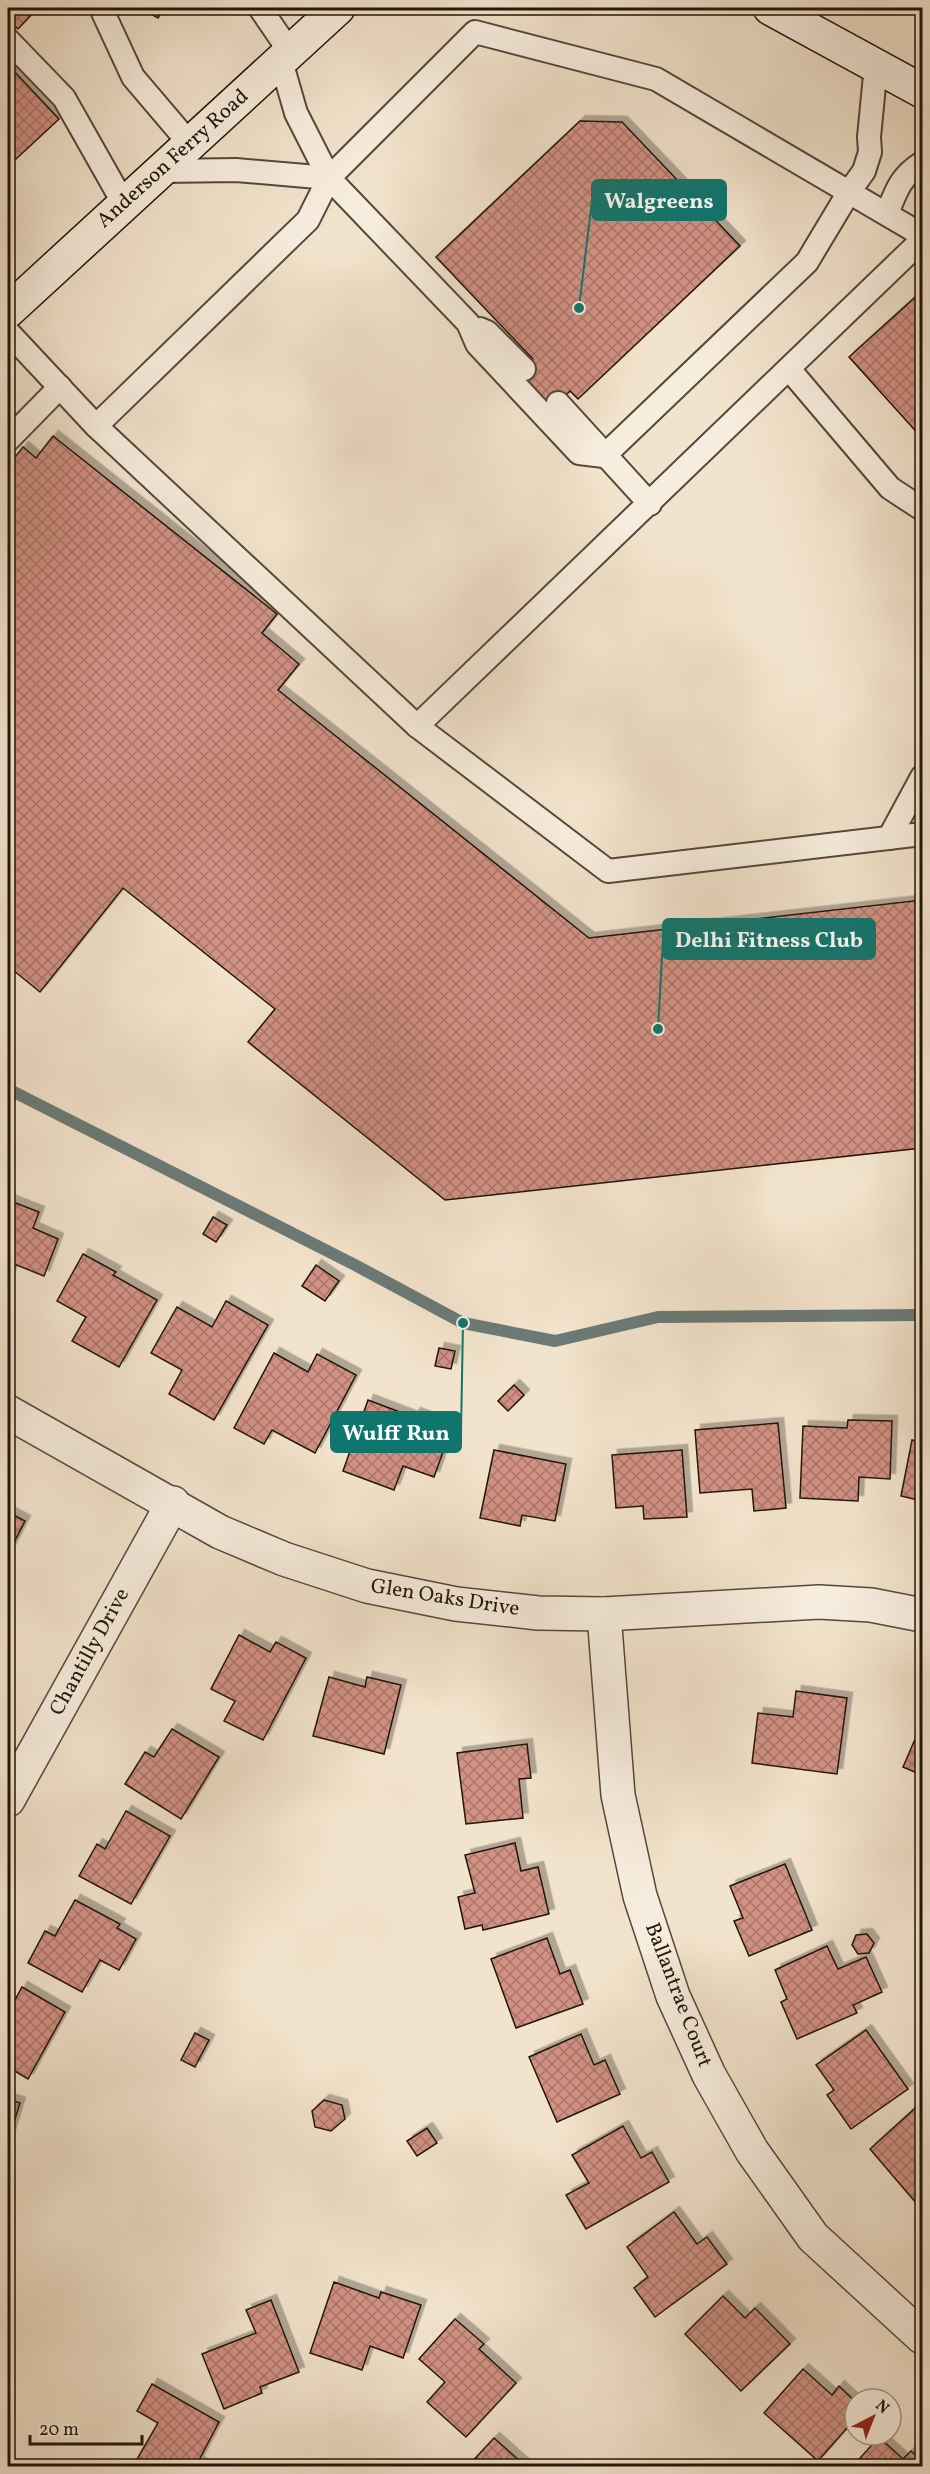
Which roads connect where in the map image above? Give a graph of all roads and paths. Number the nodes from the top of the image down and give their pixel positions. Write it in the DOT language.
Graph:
graph roads {
  1 [pos="101,8"];
  2 [pos="260,8"];
  3 [pos="338,8"];
  4 [pos="787,11"];
  5 [pos="8,40"];
  6 [pos="285,56"];
  7 [pos="876,65"];
  8 [pos="922,91"];
  9 [pos="190,144"];
  10 [pos="922,163"];
  11 [pos="161,171"];
  12 [pos="330,178"];
  13 [pos="849,192"];
  14 [pos="124,204"];
  15 [pos="887,214"];
  16 [pos="922,235"];
  17 [pos="922,240"];
  18 [pos="9,312"];
  19 [pos="468,323"];
  20 [pos="524,369"];
  21 [pos="789,369"];
  22 [pos="60,387"];
  23 [pos="558,403"];
  24 [pos="96,426"];
  25 [pos="8,440"];
  26 [pos="604,456"];
  27 [pos="650,504"];
  28 [pos="922,508"];
  29 [pos="417,726"];
  30 [pos="922,777"];
  31 [pos="922,834"];
  32 [pos="888,838"];
  33 [pos="8,1412"];
  34 [pos="173,1503"];
  35 [pos="604,1614"];
  36 [pos="922,1615"];
  37 [pos="8,1800"];
  38 [pos="922,2337"];
  1 -- 9 [label="lane"];
  2 -- 6 [label="lane"];
  3 -- 6 [label="street, Anderson Ferry Road"];
  4 -- 7 [label="street"];
  5 -- 14 [label="lane"];
  6 -- 9 [label="street, Anderson Ferry Road"];
  6 -- 12 [label="lane"];
  7 -- 8 [label="street"];
  7 -- 13 [label="lane"];
  9 -- 11 [label="street, Anderson Ferry Road"];
  10 -- 15 [label="lane"];
  11 -- 12 [label="lane"];
  11 -- 14 [label="street, Anderson Ferry Road"];
  12 -- 13 [label="lane"];
  12 -- 19 [label="lane"];
  12 -- 24 [label="lane"];
  13 -- 15 [label="lane"];
  13 -- 26 [label="lane"];
  14 -- 18 [label="street, Anderson Ferry Road"];
  15 -- 16 [label="lane"];
  17 -- 21 [label="lane"];
  18 -- 22 [label="lane"];
  19 -- 20 [label="lane"];
  19 -- 26 [label="lane"];
  21 -- 27 [label="lane"];
  21 -- 28 [label="lane"];
  22 -- 24 [label="lane"];
  22 -- 25 [label="lane"];
  23 -- 26 [label="lane"];
  24 -- 29 [label="lane"];
  26 -- 27 [label="lane"];
  27 -- 29 [label="lane"];
  29 -- 32 [label="lane"];
  30 -- 32 [label="lane"];
  31 -- 32 [label="lane"];
  33 -- 34 [label="street, Glen Oaks Drive"];
  34 -- 35 [label="street, Glen Oaks Drive"];
  34 -- 37 [label="street, Chantilly Drive"];
  35 -- 36 [label="street, Glen Oaks Drive"];
  35 -- 38 [label="street, Ballantrae Court"];
}
